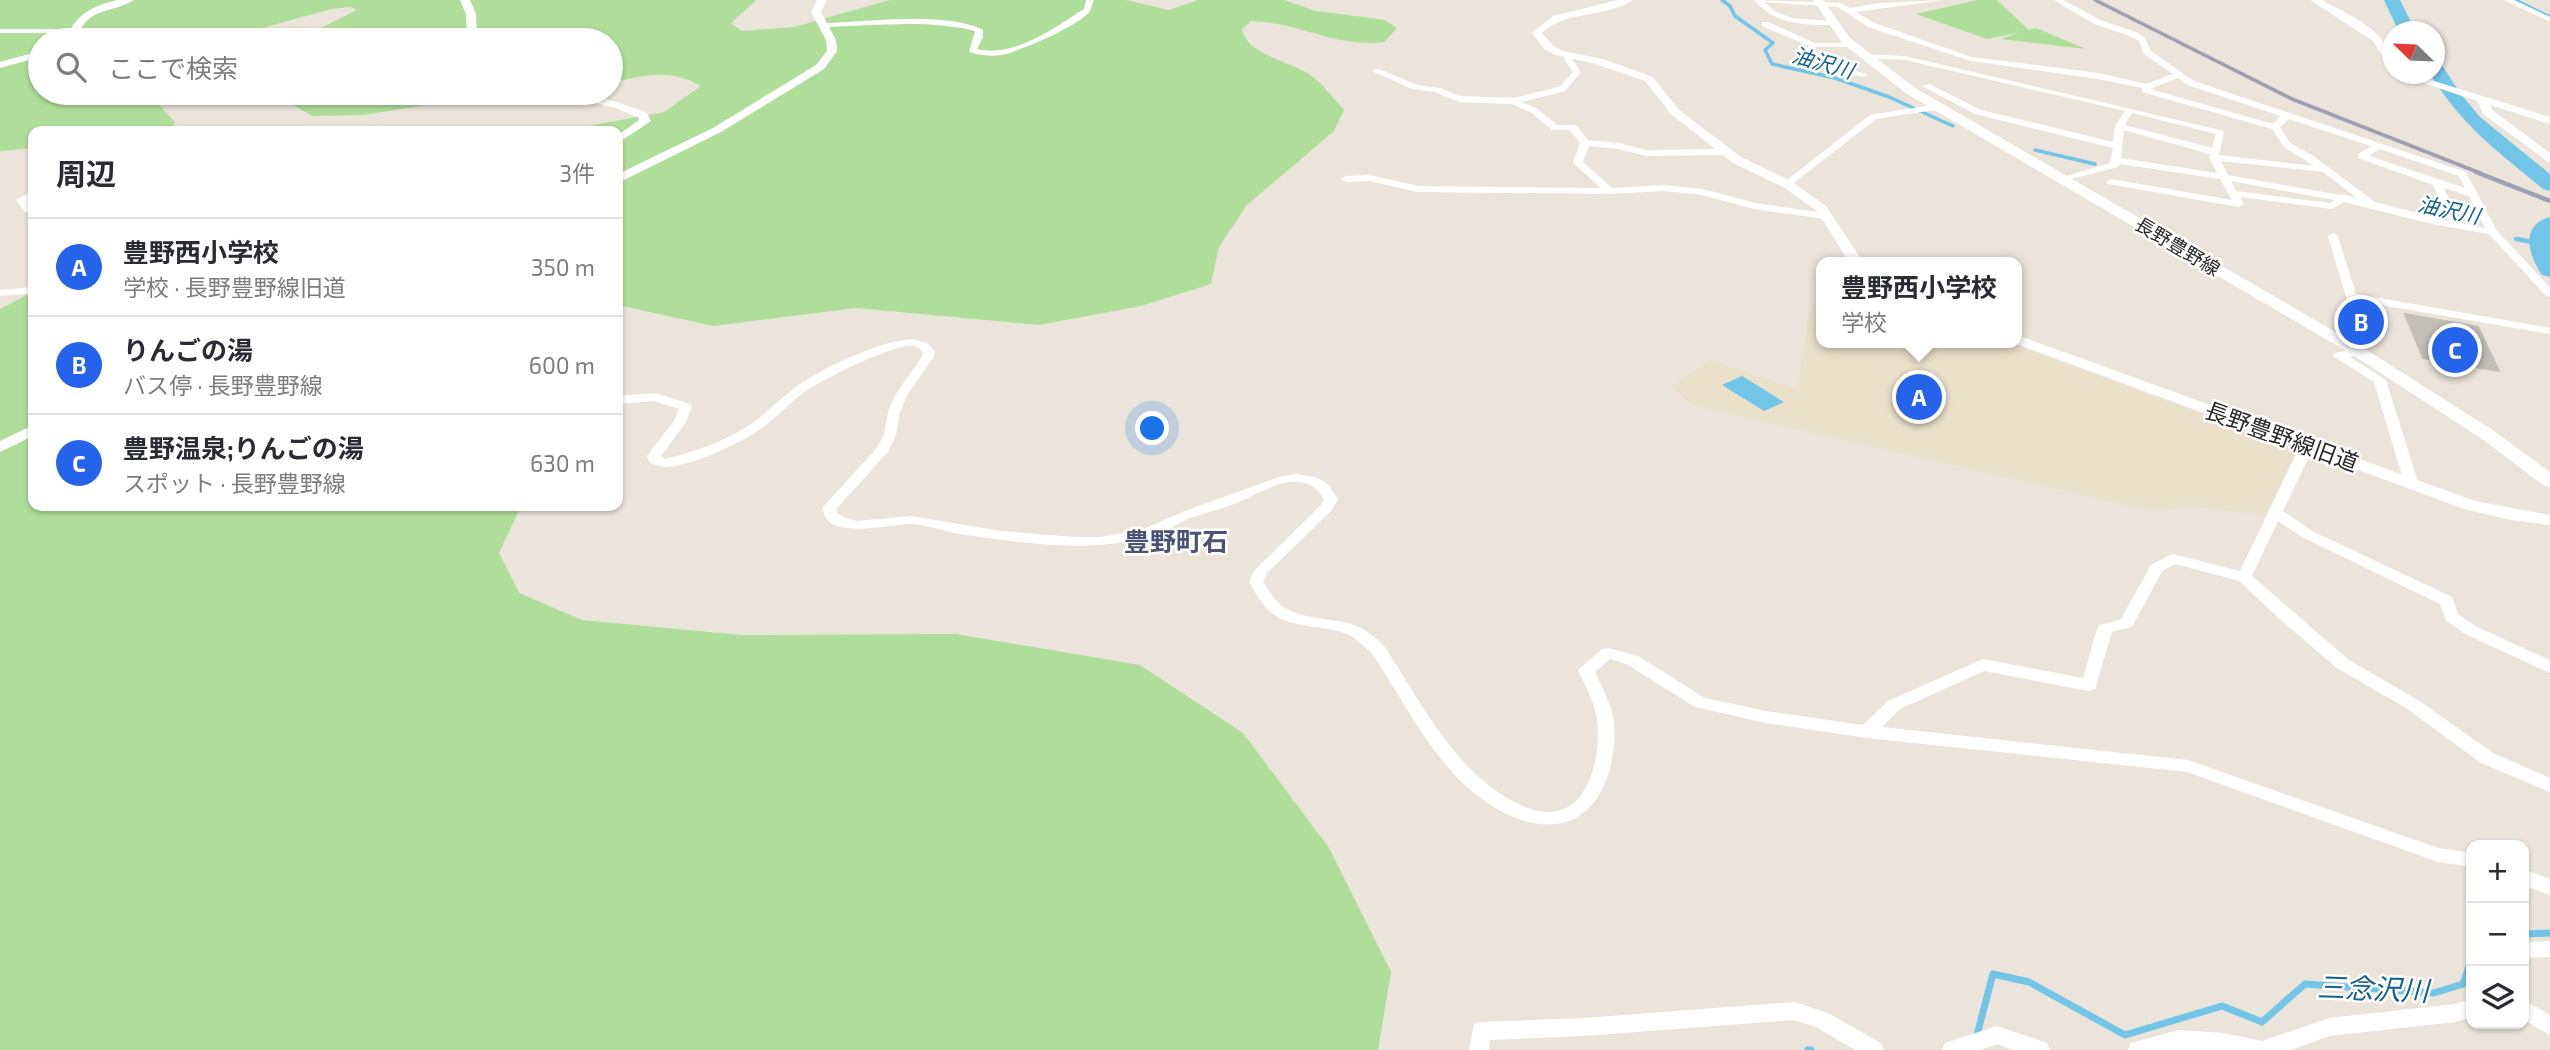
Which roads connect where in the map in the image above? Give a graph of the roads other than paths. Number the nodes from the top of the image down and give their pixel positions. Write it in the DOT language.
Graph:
graph roads {
  1 [pos="129,0"];
  2 [pos="465,0"];
  3 [pos="822,0"];
  4 [pos="1090,0"];
  5 [pos="1628,0"];
  6 [pos="1758,0"];
  7 [pos="1765,0"];
  8 [pos="1940,0"];
  9 [pos="2058,0"];
  10 [pos="2315,0"];
  11 [pos="2508,0"];
  12 [pos="1819,2"];
  13 [pos="1849,11"];
  14 [pos="2550,20"];
  15 [pos="1831,23"];
  16 [pos="1765,24"];
  17 [pos="824,25"];
  18 [pos="77,28"];
  19 [pos="472,28"];
  20 [pos="0,31"];
  21 [pos="28,33"];
  22 [pos="1852,45"];
  23 [pos="1814,46"];
  24 [pos="2382,47"];
  25 [pos="1568,55"];
  26 [pos="1863,56"];
  27 [pos="28,57"];
  28 [pos="1971,60"];
  29 [pos="0,65"];
  30 [pos="1952,68"];
  31 [pos="1376,71"];
  32 [pos="1863,74"];
  33 [pos="1943,74"];
  34 [pos="2178,75"];
  35 [pos="1934,80"];
  36 [pos="2430,84"];
  37 [pos="2146,88"];
  38 [pos="2481,98"];
  39 [pos="1514,101"];
  40 [pos="618,105"];
  41 [pos="1931,108"];
  42 [pos="2128,110"];
  43 [pos="2288,114"];
  44 [pos="2550,121"];
  45 [pos="2120,126"];
  46 [pos="2275,127"];
  47 [pos="623,136"];
  48 [pos="1585,143"];
  49 [pos="2117,146"];
  50 [pos="2379,146"];
  51 [pos="1727,152"];
  52 [pos="2215,154"];
  53 [pos="2550,159"];
  54 [pos="2115,160"];
  55 [pos="2281,166"];
  56 [pos="2327,170"];
  57 [pos="623,177"];
  58 [pos="2224,177"];
  59 [pos="1346,179"];
  60 [pos="2066,179"];
  61 [pos="2111,182"];
  62 [pos="2437,183"];
  63 [pos="1787,184"];
  64 [pos="2290,187"];
  65 [pos="1610,191"];
  66 [pos="2232,193"];
  67 [pos="2474,194"];
  68 [pos="28,196"];
  69 [pos="2343,198"];
  70 [pos="2371,204"];
  71 [pos="28,209"];
  72 [pos="1825,216"];
  73 [pos="2455,225"];
  74 [pos="2491,232"];
  75 [pos="2333,236"];
  76 [pos="1853,257"];
  77 [pos="28,290"];
  78 [pos="0,293"];
  79 [pos="2550,294"];
  80 [pos="2350,296"];
  81 [pos="2550,331"];
  82 [pos="2022,341"];
  83 [pos="2357,350"];
  84 [pos="623,400"];
  85 [pos="28,433"];
  86 [pos="2307,446"];
  87 [pos="0,447"];
  88 [pos="2550,481"];
  89 [pos="2411,482"];
  90 [pos="2275,512"];
  91 [pos="2550,520"];
  92 [pos="2244,577"];
  93 [pos="2550,667"];
  94 [pos="1867,732"];
  95 [pos="2550,785"];
  96 [pos="2466,859"];
  97 [pos="2529,879"];
  98 [pos="2550,887"];
  99 [pos="2550,949"];
  100 [pos="2529,950"];
  101 [pos="2466,1010"];
  102 [pos="2529,1012"];
  103 [pos="2550,1027"];
  104 [pos="1479,1050"];
  105 [pos="1874,1050"];
  106 [pos="1952,1050"];
  107 [pos="2040,1050"];
  108 [pos="2138,1050"];
  109 [pos="2262,1050"];
  1 -- 18 [label="street"];
  2 -- 19 [label="street"];
  3 -- 17 [label="street"];
  4 -- 17 [label="street"];
  5 -- 25 [label="street"];
  6 -- 15 [label="street"];
  7 -- 12 [label="street"];
  8 -- 13 [label="street"];
  9 -- 34 [label="street"];
  10 -- 24 [label="street"];
  11 -- 14 [label="street"];
  12 -- 13 [label="street"];
  12 -- 15 [label="main road, 長野豊野線"];
  13 -- 28 [label="street"];
  15 -- 22 [label="main road, 長野豊野線"];
  16 -- 23 [label="street"];
  17 -- 57 [label="street"];
  20 -- 21 [label="street"];
  22 -- 23 [label="street"];
  22 -- 26 [label="main road, 長野豊野線"];
  23 -- 32 [label="street"];
  25 -- 39 [label="street"];
  25 -- 51 [label="street"];
  26 -- 30 [label="street"];
  26 -- 41 [label="main road, 長野豊野線"];
  27 -- 29 [label="street"];
  28 -- 30 [label="street"];
  28 -- 37 [label="street"];
  30 -- 33 [label="street"];
  30 -- 42 [label="street"];
  31 -- 39 [label="street"];
  34 -- 37 [label="street"];
  34 -- 43 [label="street"];
  35 -- 49 [label="street"];
  36 -- 38 [label="street"];
  37 -- 42 [label="street"];
  37 -- 46 [label="street"];
  38 -- 44 [label="street"];
  38 -- 53 [label="street"];
  39 -- 48 [label="street"];
  40 -- 47 [label="street"];
  41 -- 60 [label="main road, 長野豊野線"];
  41 -- 63 [label="street"];
  42 -- 45 [label="street"];
  42 -- 52 [label="street"];
  43 -- 46 [label="street"];
  43 -- 50 [label="street"];
  45 -- 49 [label="street"];
  45 -- 52 [label="street"];
  46 -- 56 [label="street"];
  48 -- 51 [label="street"];
  48 -- 65 [label="street"];
  49 -- 54 [label="street"];
  50 -- 62 [label="street"];
  50 -- 67 [label="street"];
  51 -- 63 [label="street"];
  52 -- 55 [label="street"];
  52 -- 58 [label="street"];
  54 -- 58 [label="street"];
  54 -- 60 [label="street"];
  55 -- 56 [label="street"];
  55 -- 64 [label="street"];
  56 -- 70 [label="street"];
  58 -- 64 [label="street"];
  58 -- 66 [label="street"];
  59 -- 65 [label="street"];
  60 -- 83 [label="main road, 長野豊野線"];
  61 -- 66 [label="street"];
  62 -- 67 [label="street"];
  62 -- 73 [label="street"];
  63 -- 72 [label="street"];
  64 -- 69 [label="street"];
  65 -- 72 [label="street"];
  66 -- 69 [label="street"];
  67 -- 74 [label="street"];
  68 -- 71 [label="street"];
  69 -- 70 [label="street"];
  70 -- 73 [label="street"];
  72 -- 76 [label="street"];
  73 -- 74 [label="street"];
  74 -- 79 [label="street"];
  75 -- 80 [label="street"];
  77 -- 78 [label="street"];
  80 -- 81 [label="street"];
  80 -- 83 [label="street"];
  82 -- 86 [label="street, 長野豊野線旧道"];
  83 -- 88 [label="main road, 長野豊野線"];
  83 -- 89 [label="street"];
  84 -- 94 [label="street"];
  85 -- 87 [label="street"];
  86 -- 89 [label="street, 長野豊野線旧道"];
  86 -- 90 [label="street"];
  89 -- 91 [label="street, 長野豊野線旧道"];
  90 -- 92 [label="street"];
  90 -- 93 [label="street"];
  92 -- 94 [label="street"];
  92 -- 95 [label="street"];
  94 -- 96 [label="street"];
  97 -- 98 [label="street"];
  99 -- 100 [label="street"];
  101 -- 109 [label="street"];
  102 -- 103 [label="street"];
  104 -- 105 [label="street"];
  106 -- 107 [label="street"];
  108 -- 109 [label="street"];
}
